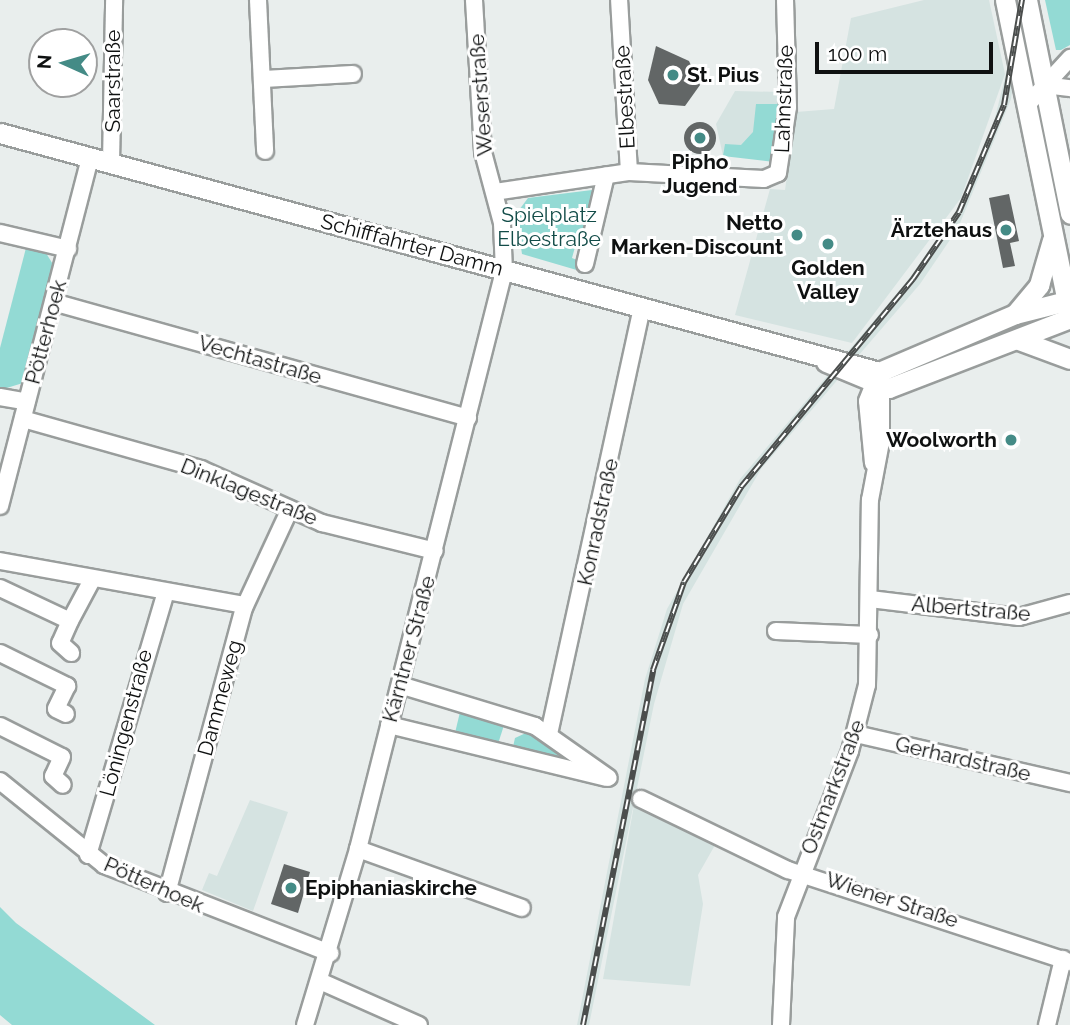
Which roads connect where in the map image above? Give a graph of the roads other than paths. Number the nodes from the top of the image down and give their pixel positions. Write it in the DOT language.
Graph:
graph roads {
  1 [pos="114,0"];
  2 [pos="258,0"];
  3 [pos="474,0"];
  4 [pos="619,0"];
  5 [pos="785,0"];
  6 [pos="1004,0"];
  7 [pos="1027,0"];
  8 [pos="1070,58"];
  9 [pos="353,74"];
  10 [pos="263,79"];
  11 [pos="1044,85"];
  12 [pos="1070,88"];
  13 [pos="1027,105"];
  14 [pos="0,133"];
  15 [pos="265,151"];
  16 [pos="90,157"];
  17 [pos="111,163"];
  18 [pos="629,172"];
  19 [pos="606,174"];
  20 [pos="495,192"];
  21 [pos="1070,214"];
  22 [pos="0,233"];
  23 [pos="1053,235"];
  24 [pos="68,248"];
  25 [pos="585,264"];
  26 [pos="504,271"];
  27 [pos="53,302"];
  28 [pos="642,309"];
  29 [pos="1069,309"];
  30 [pos="1015,314"];
  31 [pos="1019,340"];
  32 [pos="1070,359"];
  33 [pos="878,382"];
  34 [pos="0,397"];
  35 [pos="27,402"];
  36 [pos="468,418"];
  37 [pos="23,419"];
  38 [pos="0,506"];
  39 [pos="290,509"];
  40 [pos="435,551"];
  41 [pos="0,561"];
  42 [pos="92,580"];
  43 [pos="0,588"];
  44 [pos="166,592"];
  45 [pos="870,599"];
  46 [pos="1070,603"];
  47 [pos="245,605"];
  48 [pos="70,621"];
  49 [pos="776,631"];
  50 [pos="870,635"];
  51 [pos="0,653"];
  52 [pos="71,653"];
  53 [pos="400,685"];
  54 [pos="66,715"];
  55 [pos="389,725"];
  56 [pos="0,726"];
  57 [pos="549,734"];
  58 [pos="856,734"];
  59 [pos="0,781"];
  60 [pos="1070,783"];
  61 [pos="63,785"];
  62 [pos="641,799"];
  63 [pos="358,849"];
  64 [pos="88,855"];
  65 [pos="801,873"];
  66 [pos="167,893"];
  67 [pos="522,908"];
  68 [pos="330,953"];
  69 [pos="1066,961"];
  70 [pos="322,982"];
  71 [pos="304,1025"];
  72 [pos="419,1025"];
  73 [pos="781,1025"];
  74 [pos="1047,1025"];
  1 -- 17 [label="street, Saarstraße"];
  2 -- 10 [label="street"];
  3 -- 20 [label="street, Weserstraße"];
  4 -- 18 [label="street, Elbestraße"];
  5 -- 18 [label="street, Lahnstraße"];
  6 -- 13 [label="main road"];
  7 -- 11 [label="main road"];
  8 -- 11 [label="street"];
  9 -- 10 [label="street"];
  10 -- 15 [label="street"];
  11 -- 12 [label="street"];
  11 -- 13 [label="street"];
  11 -- 21 [label="main road"];
  13 -- 23 [label="main road"];
  14 -- 16 [label="main road, Schifffahrter Damm"];
  16 -- 17 [label="main road, Schifffahrter Damm"];
  16 -- 24 [label="street, Pötterhoek"];
  17 -- 26 [label="main road, Schifffahrter Damm"];
  18 -- 19 [label="street, Elbestraße"];
  19 -- 20 [label="street, Elbestraße"];
  19 -- 25 [label="street, Elbestraße"];
  20 -- 26 [label="street, Weserstraße"];
  22 -- 24 [label="street"];
  23 -- 29 [label="main road"];
  23 -- 30 [label="main road"];
  24 -- 27 [label="street, Pötterhoek"];
  26 -- 28 [label="main road, Schifffahrter Damm"];
  26 -- 36 [label="street, Kärntner Straße"];
  27 -- 35 [label="street, Pötterhoek"];
  27 -- 36 [label="street, Vechtastraße"];
  28 -- 33 [label="main road, Schifffahrter Damm"];
  28 -- 57 [label="street, Konradstraße"];
  29 -- 30 [label="main road"];
  29 -- 31 [label="main road"];
  30 -- 33 [label="main road"];
  31 -- 32 [label="main road"];
  31 -- 33 [label="main road"];
  33 -- 45 [label="street, Ostmarkstraße"];
  34 -- 35 [label="street"];
  35 -- 37 [label="street, Pötterhoek"];
  36 -- 40 [label="street, Kärntner Straße"];
  37 -- 38 [label="street, Pötterhoek"];
  37 -- 39 [label="street, Dinklagestraße"];
  39 -- 40 [label="street, Dinklagestraße"];
  39 -- 47 [label="street, Dammeweg"];
  40 -- 53 [label="street, Kärntner Straße"];
  41 -- 42 [label="street"];
  42 -- 44 [label="street"];
  42 -- 48 [label="street"];
  43 -- 48 [label="street"];
  44 -- 47 [label="street"];
  44 -- 64 [label="street, Löningenstraße"];
  45 -- 46 [label="street, Albertstraße"];
  45 -- 50 [label="street, Ostmarkstraße"];
  47 -- 66 [label="street, Dammeweg"];
  48 -- 52 [label="street"];
  49 -- 50 [label="street"];
  50 -- 58 [label="street, Ostmarkstraße"];
  51 -- 54 [label="street"];
  53 -- 55 [label="street, Kärntner Straße"];
  53 -- 57 [label="street"];
  55 -- 57 [label="street"];
  55 -- 63 [label="street, Kärntner Straße"];
  56 -- 61 [label="street"];
  58 -- 60 [label="street, Gerhardstraße"];
  58 -- 65 [label="street, Ostmarkstraße"];
  59 -- 64 [label="street, Pötterhoek"];
  62 -- 65 [label="street, Wiener Straße"];
  63 -- 67 [label="street"];
  63 -- 68 [label="street, Kärntner Straße"];
  64 -- 66 [label="street, Pötterhoek"];
  65 -- 69 [label="street, Wiener Straße"];
  65 -- 73 [label="street, Ostmarkstraße"];
  66 -- 68 [label="street, Pötterhoek"];
  68 -- 70 [label="street, Kärntner Straße"];
  69 -- 74 [label="street"];
  70 -- 71 [label="street, Kärntner Straße"];
  70 -- 72 [label="street"];
}
